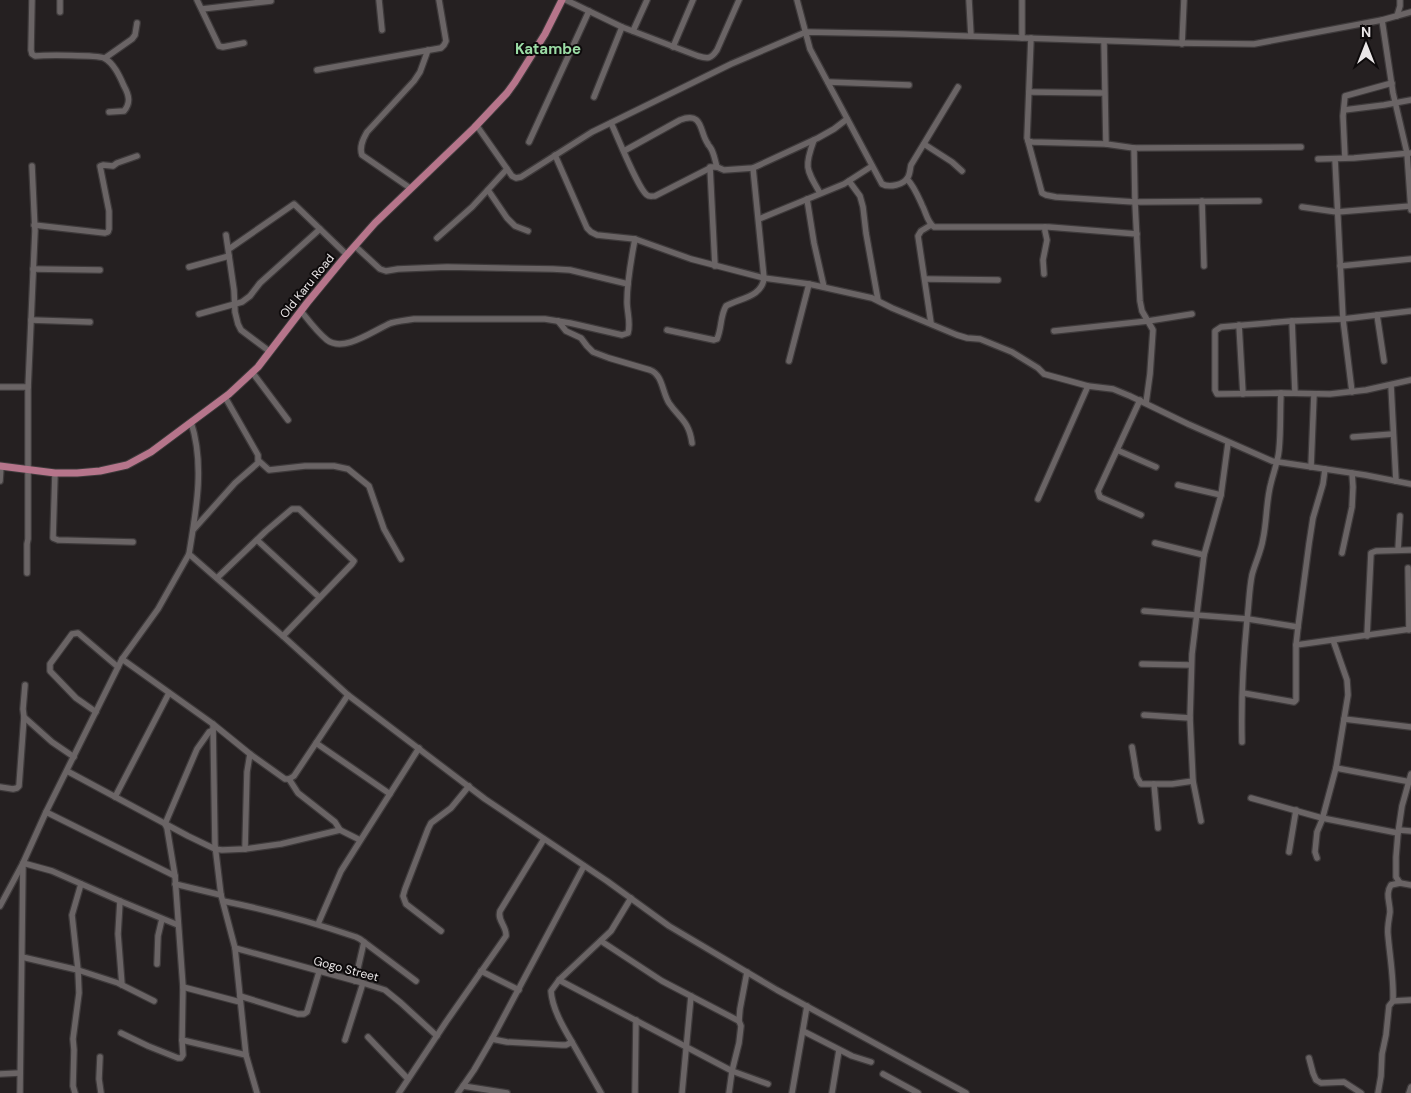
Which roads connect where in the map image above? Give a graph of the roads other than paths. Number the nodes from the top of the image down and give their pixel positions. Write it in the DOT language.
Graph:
graph roads {
  1 [pos="32,0"];
  2 [pos="60,0"];
  3 [pos="198,0"];
  4 [pos="379,0"];
  5 [pos="439,0"];
  6 [pos="562,0"];
  7 [pos="566,0"];
  8 [pos="647,0"];
  9 [pos="693,0"];
  10 [pos="740,0"];
  11 [pos="796,0"];
  12 [pos="969,0"];
  13 [pos="1022,0"];
  14 [pos="1184,0"];
  15 [pos="1400,0"];
  16 [pos="270,1"];
  17 [pos="202,9"];
  18 [pos="589,11"];
  19 [pos="60,12"];
  20 [pos="1411,12"];
  21 [pos="1398,16"];
  22 [pos="1382,20"];
  23 [pos="137,23"];
  24 [pos="622,27"];
  25 [pos="382,30"];
  26 [pos="632,31"];
  27 [pos="806,32"];
  28 [pos="971,36"];
  29 [pos="1022,38"];
  30 [pos="1031,38"];
  31 [pos="1104,40"];
  32 [pos="244,43"];
  33 [pos="1182,44"];
  34 [pos="673,47"];
  35 [pos="428,50"];
  36 [pos="105,58"];
  37 [pos="317,70"];
  38 [pos="828,82"];
  39 [pos="1392,83"];
  40 [pos="909,85"];
  41 [pos="958,87"];
  42 [pos="1029,92"];
  43 [pos="1104,93"];
  44 [pos="594,97"];
  45 [pos="1411,100"];
  46 [pos="1396,103"];
  47 [pos="1344,110"];
  48 [pos="109,112"];
  49 [pos="847,119"];
  50 [pos="611,123"];
  51 [pos="477,126"];
  52 [pos="814,140"];
  53 [pos="1028,141"];
  54 [pos="529,142"];
  55 [pos="924,144"];
  56 [pos="1106,144"];
  57 [pos="1301,147"];
  58 [pos="1134,148"];
  59 [pos="624,150"];
  60 [pos="1409,153"];
  61 [pos="555,155"];
  62 [pos="137,156"];
  63 [pos="1345,158"];
  64 [pos="1318,159"];
  65 [pos="1335,159"];
  66 [pos="32,166"];
  67 [pos="717,166"];
  68 [pos="872,166"];
  69 [pos="710,168"];
  70 [pos="753,168"];
  71 [pos="507,169"];
  72 [pos="962,171"];
  73 [pos="907,179"];
  74 [pos="849,180"];
  75 [pos="410,188"];
  76 [pos="488,190"];
  77 [pos="820,193"];
  78 [pos="808,199"];
  79 [pos="1202,201"];
  80 [pos="1259,201"];
  81 [pos="1135,202"];
  82 [pos="1302,207"];
  83 [pos="1411,208"];
  84 [pos="1337,212"];
  85 [pos="759,219"];
  86 [pos="34,225"];
  87 [pos="931,226"];
  88 [pos="1046,227"];
  89 [pos="320,229"];
  90 [pos="528,231"];
  91 [pos="1136,234"];
  92 [pos="226,236"];
  93 [pos="437,238"];
  94 [pos="635,239"];
  95 [pos="355,246"];
  96 [pos="229,252"];
  97 [pos="347,255"];
  98 [pos="1411,259"];
  99 [pos="715,266"];
  100 [pos="1204,266"];
  101 [pos="1340,266"];
  102 [pos="189,267"];
  103 [pos="33,268"];
  104 [pos="100,270"];
  105 [pos="1044,274"];
  106 [pos="764,278"];
  107 [pos="925,279"];
  108 [pos="998,280"];
  109 [pos="628,284"];
  110 [pos="809,284"];
  111 [pos="824,288"];
  112 [pos="878,300"];
  113 [pos="235,304"];
  114 [pos="302,310"];
  115 [pos="1411,311"];
  116 [pos="199,314"];
  117 [pos="1192,314"];
  118 [pos="1377,315"];
  119 [pos="1343,319"];
  120 [pos="31,320"];
  121 [pos="1292,320"];
  122 [pos="1148,321"];
  123 [pos="90,322"];
  124 [pos="558,322"];
  125 [pos="931,323"];
  126 [pos="1238,325"];
  127 [pos="667,330"];
  128 [pos="1054,331"];
  129 [pos="269,351"];
  130 [pos="789,361"];
  131 [pos="1384,361"];
  132 [pos="252,372"];
  133 [pos="1411,380"];
  134 [pos="1391,385"];
  135 [pos="1088,386"];
  136 [pos="0,387"];
  137 [pos="28,387"];
  138 [pos="1352,392"];
  139 [pos="1281,393"];
  140 [pos="1295,393"];
  141 [pos="1242,394"];
  142 [pos="1314,394"];
  143 [pos="225,397"];
  144 [pos="1143,402"];
  145 [pos="288,420"];
  146 [pos="191,422"];
  147 [pos="1393,434"];
  148 [pos="1353,437"];
  149 [pos="692,443"];
  150 [pos="1228,443"];
  151 [pos="1117,450"];
  152 [pos="259,461"];
  153 [pos="1277,462"];
  154 [pos="1,466"];
  155 [pos="1156,467"];
  156 [pos="1312,467"];
  157 [pos="1325,469"];
  158 [pos="27,470"];
  159 [pos="55,473"];
  160 [pos="1352,473"];
  161 [pos="0,481"];
  162 [pos="1396,481"];
  163 [pos="1411,484"];
  164 [pos="1178,485"];
  165 [pos="1221,495"];
  166 [pos="1038,499"];
  167 [pos="1141,515"];
  168 [pos="1400,516"];
  169 [pos="193,530"];
  170 [pos="257,540"];
  171 [pos="133,542"];
  172 [pos="1155,543"];
  173 [pos="1398,550"];
  174 [pos="1411,550"];
  175 [pos="1342,553"];
  176 [pos="189,554"];
  177 [pos="1204,555"];
  178 [pos="401,559"];
  179 [pos="1408,568"];
  180 [pos="28,573"];
  181 [pos="217,578"];
  182 [pos="320,597"];
  183 [pos="1144,611"];
  184 [pos="1196,614"];
  185 [pos="1248,619"];
  186 [pos="1298,627"];
  187 [pos="1410,630"];
  188 [pos="283,636"];
  189 [pos="1367,636"];
  190 [pos="1334,640"];
  191 [pos="1296,645"];
  192 [pos="122,659"];
  193 [pos="1142,664"];
  194 [pos="1191,665"];
  195 [pos="118,667"];
  196 [pos="25,684"];
  197 [pos="169,693"];
  198 [pos="1243,694"];
  199 [pos="348,695"];
  200 [pos="96,712"];
  201 [pos="1144,714"];
  202 [pos="24,716"];
  203 [pos="1190,718"];
  204 [pos="1344,719"];
  205 [pos="213,727"];
  206 [pos="1411,727"];
  207 [pos="1242,742"];
  208 [pos="316,743"];
  209 [pos="1132,747"];
  210 [pos="419,748"];
  211 [pos="250,754"];
  212 [pos="74,757"];
  213 [pos="1336,768"];
  214 [pos="67,771"];
  215 [pos="1411,774"];
  216 [pos="289,779"];
  217 [pos="1193,781"];
  218 [pos="1410,782"];
  219 [pos="1154,784"];
  220 [pos="469,786"];
  221 [pos="0,787"];
  222 [pos="390,794"];
  223 [pos="115,797"];
  224 [pos="1251,798"];
  225 [pos="1296,810"];
  226 [pos="46,812"];
  227 [pos="1322,818"];
  228 [pos="1201,821"];
  229 [pos="165,824"];
  230 [pos="1158,828"];
  231 [pos="340,830"];
  232 [pos="1411,831"];
  233 [pos="1398,832"];
  234 [pos="544,839"];
  235 [pos="360,840"];
  236 [pos="215,849"];
  237 [pos="245,849"];
  238 [pos="1289,852"];
  239 [pos="1317,858"];
  240 [pos="23,863"];
  241 [pos="584,866"];
  242 [pos="175,876"];
  243 [pos="1400,883"];
  244 [pos="81,884"];
  245 [pos="175,884"];
  246 [pos="1411,885"];
  247 [pos="222,898"];
  248 [pos="631,898"];
  249 [pos="120,901"];
  250 [pos="0,906"];
  251 [pos="162,919"];
  252 [pos="318,924"];
  253 [pos="178,926"];
  254 [pos="441,930"];
  255 [pos="601,941"];
  256 [pos="364,942"];
  257 [pos="235,948"];
  258 [pos="22,957"];
  259 [pos="157,964"];
  260 [pos="78,970"];
  261 [pos="481,971"];
  262 [pos="319,972"];
  263 [pos="747,972"];
  264 [pos="355,980"];
  265 [pos="559,980"];
  266 [pos="416,982"];
  267 [pos="364,983"];
  268 [pos="122,985"];
  269 [pos="183,987"];
  270 [pos="519,990"];
  271 [pos="691,996"];
  272 [pos="240,999"];
  273 [pos="154,1000"];
  274 [pos="1411,1000"];
  275 [pos="1393,1002"];
  276 [pos="807,1006"];
  277 [pos="636,1020"];
  278 [pos="739,1021"];
  279 [pos="803,1031"];
  280 [pos="121,1033"];
  281 [pos="437,1036"];
  282 [pos="368,1037"];
  283 [pos="492,1039"];
  284 [pos="182,1040"];
  285 [pos="345,1040"];
  286 [pos="572,1042"];
  287 [pos="687,1046"];
  288 [pos="839,1050"];
  289 [pos="246,1055"];
  290 [pos="100,1057"];
  291 [pos="1309,1058"];
  292 [pos="871,1062"];
  293 [pos="732,1071"];
  294 [pos="20,1073"];
  295 [pos="0,1074"];
  296 [pos="883,1074"];
  297 [pos="408,1079"];
  298 [pos="768,1084"];
  299 [pos="464,1086"];
  300 [pos="1411,1087"];
  301 [pos="20,1093"];
  302 [pos="75,1093"];
  303 [pos="101,1093"];
  304 [pos="257,1093"];
  305 [pos="399,1093"];
  306 [pos="458,1093"];
  307 [pos="507,1093"];
  308 [pos="602,1093"];
  309 [pos="635,1093"];
  310 [pos="682,1093"];
  311 [pos="730,1093"];
  312 [pos="792,1093"];
  313 [pos="832,1093"];
  314 [pos="918,1093"];
  315 [pos="966,1093"];
  316 [pos="1361,1093"];
  317 [pos="1378,1093"];
  318 [pos="1409,1093"];
  1 -- 36 [label="street"];
  2 -- 19 [label="street"];
  3 -- 17 [label="street"];
  4 -- 25 [label="street"];
  5 -- 35 [label="street"];
  6 -- 51 [label="main road, Old Karu Road"];
  7 -- 18 [label="street"];
  8 -- 26 [label="street"];
  9 -- 34 [label="street"];
  10 -- 34 [label="street"];
  11 -- 27 [label="street"];
  12 -- 28 [label="street"];
  13 -- 29 [label="street"];
  14 -- 33 [label="street"];
  15 -- 21 [label="street"];
  16 -- 17 [label="street"];
  17 -- 32 [label="street"];
  18 -- 24 [label="street"];
  18 -- 54 [label="street"];
  20 -- 21 [label="street"];
  21 -- 22 [label="street"];
  22 -- 33 [label="street"];
  22 -- 39 [label="street"];
  23 -- 36 [label="street"];
  24 -- 26 [label="street"];
  24 -- 44 [label="street"];
  26 -- 34 [label="street"];
  27 -- 28 [label="street"];
  27 -- 38 [label="street"];
  27 -- 50 [label="street"];
  28 -- 29 [label="street"];
  29 -- 30 [label="street"];
  30 -- 31 [label="street"];
  30 -- 42 [label="street"];
  31 -- 33 [label="street"];
  31 -- 43 [label="street"];
  35 -- 37 [label="street"];
  35 -- 75 [label="street"];
  36 -- 48 [label="street"];
  38 -- 40 [label="street"];
  38 -- 49 [label="street"];
  39 -- 46 [label="street"];
  39 -- 47 [label="street"];
  41 -- 55 [label="street"];
  42 -- 43 [label="street"];
  42 -- 53 [label="street"];
  43 -- 56 [label="street"];
  45 -- 46 [label="street"];
  46 -- 47 [label="street"];
  46 -- 60 [label="street"];
  47 -- 63 [label="street"];
  49 -- 52 [label="street"];
  49 -- 68 [label="street"];
  50 -- 59 [label="street"];
  50 -- 61 [label="street"];
  51 -- 71 [label="street"];
  51 -- 75 [label="main road, Old Karu Road"];
  52 -- 70 [label="street"];
  52 -- 77 [label="street"];
  53 -- 56 [label="street"];
  53 -- 81 [label="street"];
  55 -- 72 [label="street"];
  55 -- 73 [label="street"];
  56 -- 58 [label="street"];
  57 -- 58 [label="street"];
  58 -- 81 [label="street"];
  59 -- 67 [label="street"];
  59 -- 69 [label="street"];
  60 -- 63 [label="street"];
  60 -- 83 [label="street"];
  61 -- 71 [label="street"];
  61 -- 94 [label="street"];
  62 -- 86 [label="street"];
  63 -- 65 [label="street"];
  64 -- 65 [label="street"];
  65 -- 84 [label="street"];
  66 -- 86 [label="street"];
  67 -- 69 [label="street"];
  67 -- 70 [label="street"];
  68 -- 73 [label="street"];
  68 -- 74 [label="street"];
  69 -- 99 [label="street"];
  70 -- 85 [label="street"];
  71 -- 76 [label="street"];
  73 -- 87 [label="street"];
  74 -- 77 [label="street"];
  74 -- 112 [label="street"];
  75 -- 95 [label="main road, Old Karu Road"];
  76 -- 90 [label="street"];
  76 -- 93 [label="street"];
  77 -- 78 [label="street"];
  78 -- 85 [label="street"];
  78 -- 111 [label="street"];
  79 -- 80 [label="street"];
  79 -- 81 [label="street"];
  79 -- 100 [label="street"];
  81 -- 91 [label="street"];
  82 -- 84 [label="street"];
  83 -- 84 [label="street"];
  84 -- 101 [label="street"];
  85 -- 106 [label="street"];
  86 -- 103 [label="street"];
  87 -- 88 [label="street"];
  87 -- 107 [label="street"];
  88 -- 91 [label="street"];
  88 -- 105 [label="street"];
  89 -- 96 [label="street"];
  89 -- 97 [label="street"];
  89 -- 113 [label="street"];
  91 -- 122 [label="street"];
  92 -- 96 [label="street"];
  94 -- 99 [label="street"];
  94 -- 109 [label="street"];
  95 -- 97 [label="main road, Old Karu Road"];
  95 -- 109 [label="street"];
  96 -- 102 [label="street"];
  96 -- 113 [label="street"];
  97 -- 114 [label="main road, Old Karu Road"];
  98 -- 101 [label="street"];
  99 -- 106 [label="street"];
  101 -- 119 [label="street"];
  103 -- 104 [label="street"];
  103 -- 120 [label="street"];
  106 -- 110 [label="street"];
  106 -- 127 [label="street"];
  107 -- 108 [label="street"];
  107 -- 125 [label="street"];
  109 -- 124 [label="street"];
  110 -- 111 [label="street"];
  110 -- 130 [label="street"];
  111 -- 112 [label="street"];
  112 -- 125 [label="street"];
  113 -- 116 [label="street"];
  113 -- 129 [label="street"];
  114 -- 124 [label="street"];
  114 -- 129 [label="main road, Old Karu Road"];
  115 -- 118 [label="street"];
  117 -- 122 [label="street"];
  118 -- 119 [label="street"];
  118 -- 131 [label="street"];
  119 -- 121 [label="street"];
  119 -- 138 [label="street"];
  120 -- 123 [label="street"];
  120 -- 137 [label="street"];
  121 -- 126 [label="street"];
  121 -- 140 [label="street"];
  122 -- 128 [label="street"];
  122 -- 144 [label="street"];
  124 -- 149 [label="street"];
  125 -- 135 [label="street"];
  126 -- 141 [label="street"];
  126 -- 141 [label="street"];
  129 -- 132 [label="main road, Old Karu Road"];
  132 -- 143 [label="main road, Old Karu Road"];
  132 -- 145 [label="street"];
  133 -- 134 [label="street"];
  134 -- 138 [label="street"];
  134 -- 147 [label="street"];
  135 -- 144 [label="street"];
  135 -- 166 [label="street"];
  136 -- 137 [label="street"];
  137 -- 158 [label="street"];
  138 -- 142 [label="street"];
  139 -- 140 [label="street"];
  139 -- 141 [label="street"];
  139 -- 153 [label="street"];
  140 -- 142 [label="street"];
  142 -- 156 [label="street"];
  143 -- 146 [label="main road, Old Karu Road"];
  143 -- 152 [label="street"];
  144 -- 150 [label="street"];
  144 -- 151 [label="street"];
  146 -- 159 [label="main road, Old Karu Road"];
  146 -- 169 [label="street"];
  147 -- 148 [label="street"];
  147 -- 162 [label="street"];
  150 -- 153 [label="street"];
  150 -- 165 [label="street"];
  151 -- 155 [label="street"];
  151 -- 167 [label="street"];
  152 -- 169 [label="street"];
  152 -- 178 [label="street"];
  153 -- 156 [label="street"];
  153 -- 185 [label="street"];
  154 -- 158 [label="main road, Old Karu Road"];
  154 -- 161 [label="street"];
  156 -- 157 [label="street"];
  157 -- 160 [label="street"];
  157 -- 186 [label="street"];
  158 -- 159 [label="main road, Old Karu Road"];
  158 -- 180 [label="street"];
  159 -- 171 [label="street"];
  160 -- 162 [label="street"];
  160 -- 175 [label="street"];
  162 -- 163 [label="street"];
  164 -- 165 [label="street"];
  165 -- 177 [label="street"];
  168 -- 173 [label="street"];
  169 -- 176 [label="street"];
  170 -- 181 [label="street"];
  170 -- 182 [label="street"];
  170 -- 182 [label="street"];
  172 -- 177 [label="street"];
  173 -- 174 [label="street"];
  173 -- 189 [label="street"];
  176 -- 181 [label="street"];
  176 -- 192 [label="street"];
  177 -- 184 [label="street"];
  179 -- 187 [label="street"];
  181 -- 188 [label="street"];
  182 -- 188 [label="street"];
  183 -- 184 [label="street"];
  184 -- 185 [label="street"];
  184 -- 194 [label="street"];
  185 -- 186 [label="street"];
  185 -- 198 [label="street"];
  186 -- 191 [label="street"];
  187 -- 189 [label="street"];
  188 -- 199 [label="street"];
  189 -- 190 [label="street"];
  190 -- 191 [label="street"];
  190 -- 204 [label="street"];
  191 -- 198 [label="street"];
  192 -- 195 [label="street"];
  192 -- 197 [label="street"];
  193 -- 194 [label="street"];
  194 -- 203 [label="street"];
  195 -- 200 [label="street"];
  195 -- 200 [label="street"];
  196 -- 202 [label="street"];
  197 -- 205 [label="street"];
  197 -- 223 [label="street"];
  198 -- 207 [label="street"];
  199 -- 208 [label="street"];
  199 -- 210 [label="street"];
  200 -- 212 [label="street"];
  201 -- 203 [label="street"];
  202 -- 212 [label="street"];
  202 -- 221 [label="street"];
  203 -- 217 [label="street"];
  204 -- 206 [label="street"];
  204 -- 213 [label="street"];
  205 -- 211 [label="street"];
  205 -- 229 [label="street"];
  205 -- 236 [label="street"];
  208 -- 216 [label="street"];
  208 -- 222 [label="street"];
  209 -- 219 [label="street"];
  210 -- 220 [label="street"];
  210 -- 222 [label="street"];
  211 -- 216 [label="street"];
  211 -- 237 [label="street"];
  212 -- 214 [label="street"];
  213 -- 218 [label="street"];
  213 -- 227 [label="street"];
  214 -- 223 [label="street"];
  214 -- 226 [label="street"];
  215 -- 218 [label="street"];
  216 -- 231 [label="street"];
  217 -- 219 [label="street"];
  217 -- 228 [label="street"];
  218 -- 233 [label="street"];
  219 -- 230 [label="street"];
  220 -- 234 [label="street"];
  220 -- 254 [label="street"];
  222 -- 235 [label="street"];
  223 -- 229 [label="street"];
  224 -- 225 [label="street"];
  225 -- 227 [label="street"];
  225 -- 238 [label="street"];
  226 -- 240 [label="street"];
  226 -- 242 [label="street"];
  227 -- 233 [label="street"];
  227 -- 239 [label="street"];
  229 -- 236 [label="street"];
  229 -- 242 [label="street"];
  231 -- 235 [label="street"];
  231 -- 237 [label="street"];
  232 -- 233 [label="street"];
  233 -- 243 [label="street"];
  234 -- 241 [label="street"];
  234 -- 261 [label="street"];
  235 -- 252 [label="street"];
  236 -- 237 [label="street"];
  236 -- 247 [label="street"];
  240 -- 244 [label="street"];
  240 -- 250 [label="street"];
  240 -- 258 [label="street"];
  241 -- 248 [label="street"];
  241 -- 270 [label="street"];
  242 -- 245 [label="street"];
  243 -- 246 [label="street"];
  243 -- 275 [label="street"];
  244 -- 249 [label="street"];
  244 -- 260 [label="street"];
  245 -- 247 [label="street"];
  245 -- 253 [label="street"];
  247 -- 252 [label="street"];
  247 -- 257 [label="street"];
  248 -- 255 [label="street"];
  248 -- 263 [label="street"];
  249 -- 251 [label="street"];
  249 -- 268 [label="street"];
  251 -- 253 [label="street"];
  251 -- 259 [label="street"];
  252 -- 256 [label="street"];
  253 -- 269 [label="street"];
  255 -- 265 [label="street"];
  255 -- 271 [label="street"];
  256 -- 264 [label="street"];
  256 -- 266 [label="street"];
  257 -- 262 [label="street, Gogo Street"];
  257 -- 272 [label="street"];
  258 -- 260 [label="street"];
  258 -- 294 [label="street"];
  260 -- 268 [label="street"];
  260 -- 302 [label="street"];
  261 -- 270 [label="street"];
  261 -- 281 [label="street"];
  262 -- 264 [label="street, Gogo Street"];
  262 -- 272 [label="street"];
  263 -- 276 [label="street"];
  263 -- 278 [label="street"];
  264 -- 267 [label="street, Gogo Street"];
  265 -- 277 [label="street"];
  265 -- 286 [label="street"];
  267 -- 281 [label="street, Gogo Street"];
  267 -- 285 [label="street"];
  268 -- 273 [label="street"];
  269 -- 272 [label="street"];
  269 -- 284 [label="street"];
  270 -- 283 [label="street"];
  271 -- 278 [label="street"];
  271 -- 287 [label="street"];
  272 -- 289 [label="street"];
  274 -- 275 [label="street"];
  275 -- 317 [label="street"];
  276 -- 279 [label="street"];
  276 -- 315 [label="street"];
  277 -- 287 [label="street"];
  277 -- 309 [label="street"];
  278 -- 293 [label="street"];
  279 -- 288 [label="street"];
  279 -- 312 [label="street"];
  280 -- 284 [label="street"];
  281 -- 297 [label="street"];
  282 -- 297 [label="street"];
  283 -- 286 [label="street"];
  283 -- 299 [label="street"];
  284 -- 289 [label="street"];
  286 -- 308 [label="street"];
  287 -- 293 [label="street"];
  287 -- 310 [label="street"];
  288 -- 292 [label="street"];
  288 -- 313 [label="street"];
  289 -- 304 [label="street"];
  290 -- 303 [label="street"];
  291 -- 316 [label="street"];
  293 -- 298 [label="street"];
  293 -- 311 [label="street"];
  294 -- 295 [label="street"];
  294 -- 301 [label="street"];
  296 -- 314 [label="street"];
  297 -- 305 [label="street"];
  299 -- 306 [label="street"];
  299 -- 307 [label="street"];
  300 -- 318 [label="street"];
}
